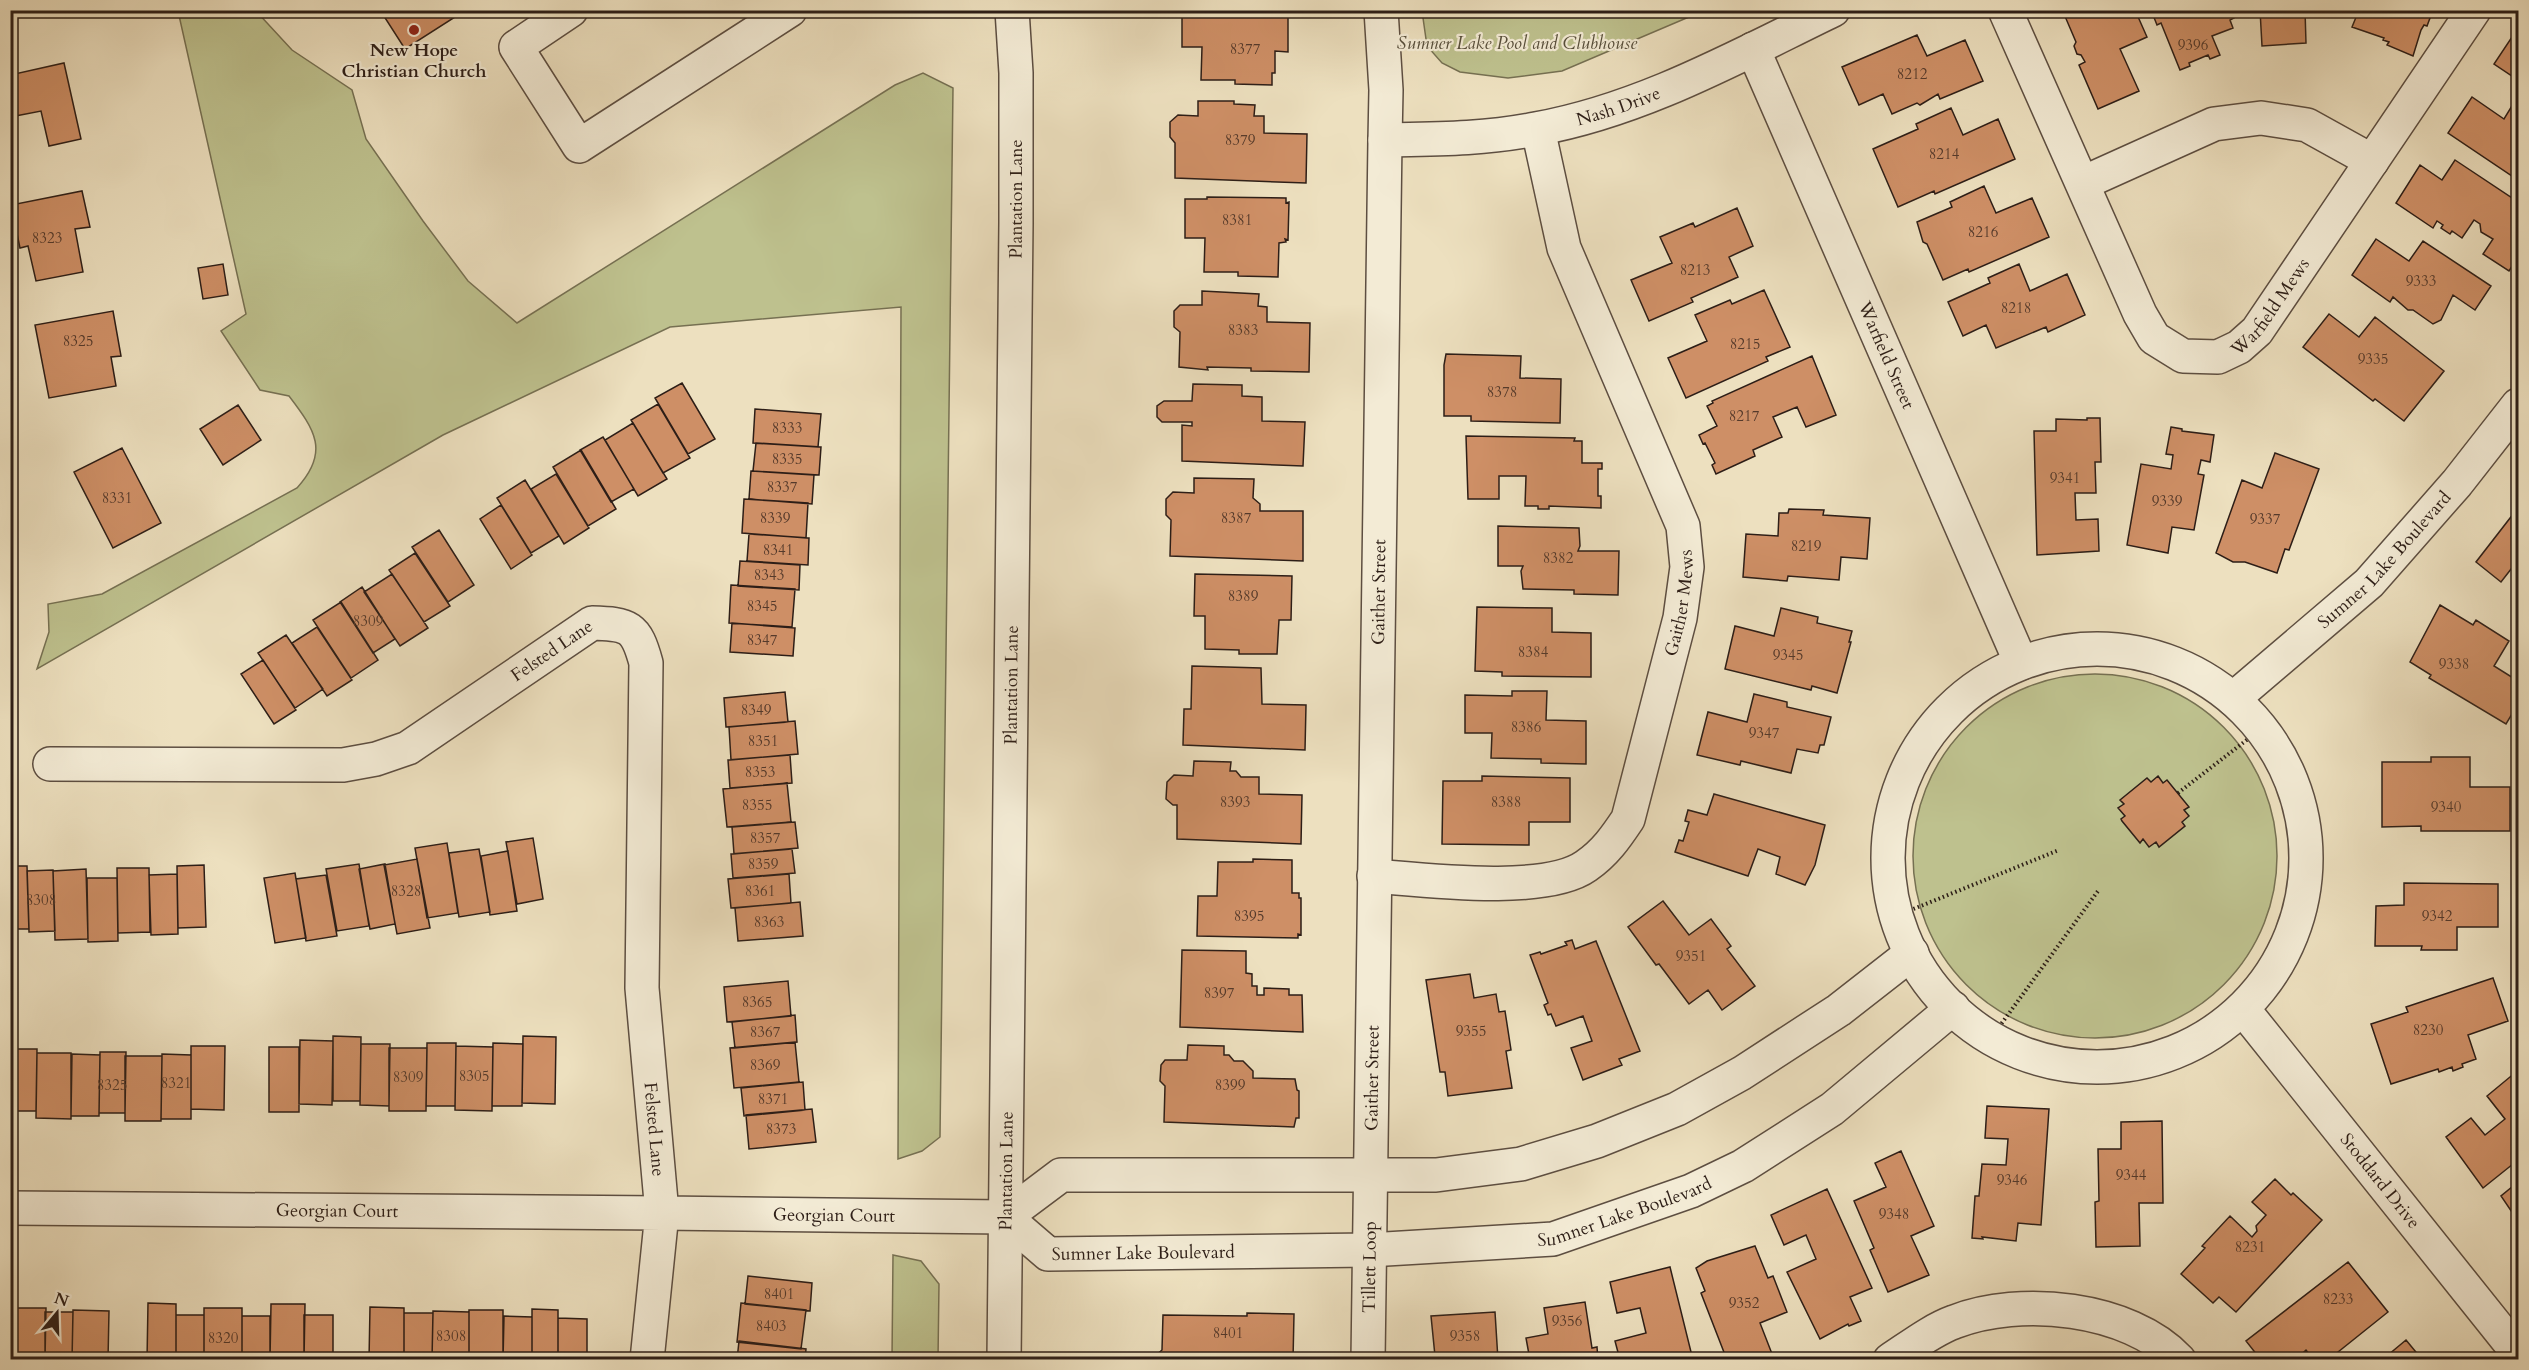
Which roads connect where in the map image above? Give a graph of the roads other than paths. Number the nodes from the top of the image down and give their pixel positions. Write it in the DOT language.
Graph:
graph roads {
  1 [pos="571,10"];
  2 [pos="790,10"];
  3 [pos="1012,10"];
  4 [pos="1381,10"];
  5 [pos="1833,10"];
  6 [pos="2005,10"];
  7 [pos="2474,10"];
  8 [pos="1753,49"];
  9 [pos="1538,129"];
  10 [pos="1385,140"];
  11 [pos="2372,161"];
  12 [pos="2083,183"];
  13 [pos="2518,405"];
  14 [pos="2021,663"];
  15 [pos="2233,699"];
  16 [pos="50,764"];
  17 [pos="1374,876"];
  18 [pos="1912,953"];
  19 [pos="1953,1008"];
  20 [pos="2243,1009"];
  21 [pos="1370,1175"];
  22 [pos="10,1208"];
  23 [pos="662,1213"];
  24 [pos="1005,1217"];
  25 [pos="1369,1250"];
  26 [pos="2518,1353"];
  27 [pos="648,1359"];
  28 [pos="1004,1359"];
  29 [pos="1368,1359"];
  30 [pos="1890,1359"];
  31 [pos="2179,1359"];
  1 -- 2 [label="street"];
  3 -- 24 [label="street, Plantation Lane"];
  4 -- 10 [label="street, Gaither Street"];
  5 -- 8 [label="street, Nash Drive"];
  6 -- 12 [label="street, Warfield Mews"];
  7 -- 11 [label="street, Warfield Mews"];
  8 -- 9 [label="street, Nash Drive"];
  8 -- 14 [label="street, Warfield Street"];
  9 -- 10 [label="street, Nash Drive"];
  9 -- 17 [label="street, Gaither Mews"];
  10 -- 17 [label="street, Gaither Street"];
  11 -- 12 [label="street"];
  11 -- 12 [label="street, Warfield Mews"];
  13 -- 15 [label="street, Sumner Lake Boulevard"];
  14 -- 15 [label="street"];
  14 -- 18 [label="street"];
  15 -- 20 [label="street"];
  16 -- 23 [label="street, Felsted Lane"];
  17 -- 21 [label="street, Gaither Street"];
  18 -- 19 [label="street"];
  18 -- 21 [label="street"];
  19 -- 20 [label="street"];
  19 -- 25 [label="street, Sumner Lake Boulevard"];
  20 -- 26 [label="street, Stoddard Drive"];
  21 -- 24 [label="street"];
  21 -- 25 [label="street, Tillett Loop"];
  22 -- 23 [label="street, Georgian Court"];
  23 -- 24 [label="street, Georgian Court"];
  23 -- 27 [label="street"];
  24 -- 25 [label="street, Sumner Lake Boulevard"];
  24 -- 28 [label="street, Plantation Lane"];
  25 -- 29 [label="street, Tillett Loop"];
  30 -- 31 [label="street"];
}
